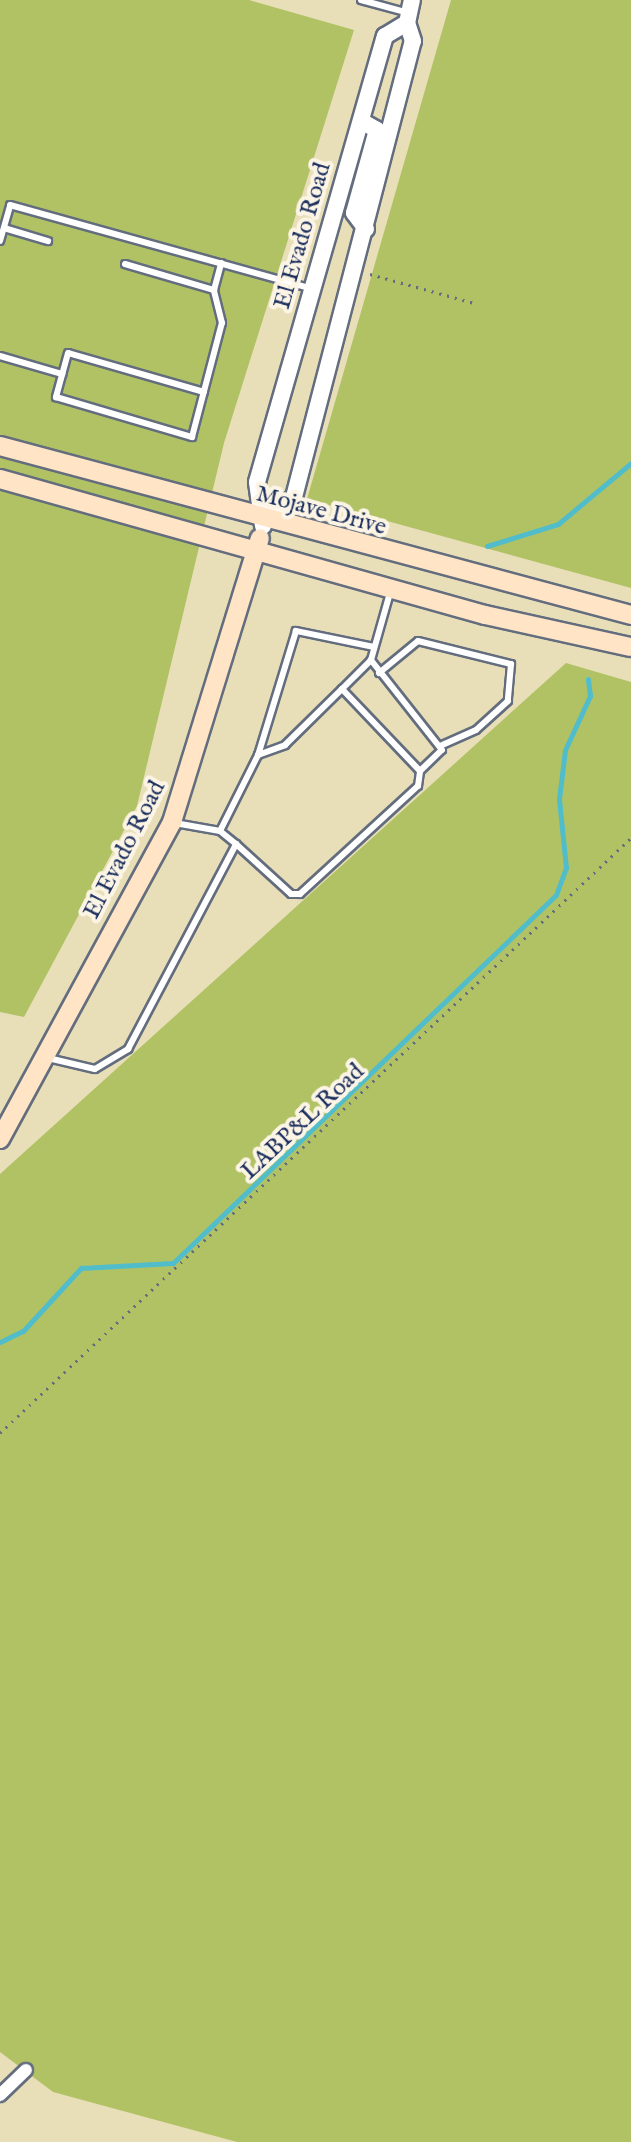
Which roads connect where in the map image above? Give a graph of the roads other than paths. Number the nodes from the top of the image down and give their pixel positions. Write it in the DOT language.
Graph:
graph roads {
  1 [pos="361,0"];
  2 [pos="409,12"];
  3 [pos="361,121"];
  4 [pos="4,228"];
  5 [pos="366,229"];
  6 [pos="0,241"];
  7 [pos="48,241"];
  8 [pos="221,263"];
  9 [pos="125,264"];
  10 [pos="313,289"];
  11 [pos="214,290"];
  12 [pos="0,356"];
  13 [pos="62,374"];
  14 [pos="204,392"];
  15 [pos="90,396"];
  16 [pos="114,403"];
  17 [pos="87,406"];
  18 [pos="138,411"];
  19 [pos="111,413"];
  20 [pos="135,420"];
  21 [pos="0,446"];
  22 [pos="0,479"];
  23 [pos="260,537"];
  24 [pos="391,589"];
  25 [pos="631,615"];
  26 [pos="374,647"];
  27 [pos="631,647"];
  28 [pos="371,660"];
  29 [pos="379,673"];
  30 [pos="342,689"];
  31 [pos="442,745"];
  32 [pos="258,755"];
  33 [pos="420,771"];
  34 [pos="172,822"];
  35 [pos="220,831"];
  36 [pos="236,844"];
  37 [pos="42,1056"];
  38 [pos="0,1139"];
  39 [pos="26,2070"];
  40 [pos="0,2095"];
  1 -- 2 [label="lane"];
  2 -- 3 [label="street, El Evado Road"];
  2 -- 5 [label="street"];
  3 -- 5 [label="street"];
  3 -- 10 [label="street, El Evado Road"];
  4 -- 6 [label="lane"];
  4 -- 7 [label="lane"];
  4 -- 8 [label="lane"];
  5 -- 23 [label="street"];
  8 -- 10 [label="lane"];
  8 -- 11 [label="lane"];
  9 -- 11 [label="lane"];
  10 -- 23 [label="street, El Evado Road"];
  11 -- 14 [label="lane"];
  12 -- 13 [label="lane"];
  13 -- 14 [label="lane"];
  13 -- 17 [label="lane"];
  14 -- 20 [label="lane"];
  15 -- 17 [label="lane"];
  16 -- 19 [label="lane"];
  17 -- 19 [label="lane"];
  18 -- 20 [label="lane"];
  19 -- 20 [label="lane"];
  21 -- 23 [label="main road, Mojave Drive"];
  22 -- 23 [label="main road, Mojave Drive"];
  23 -- 24 [label="main road, Mojave Drive"];
  23 -- 25 [label="main road, Mojave Drive"];
  23 -- 34 [label="main road, El Evado Road"];
  24 -- 26 [label="lane"];
  24 -- 27 [label="main road, Mojave Drive"];
  26 -- 28 [label="lane"];
  26 -- 32 [label="lane"];
  28 -- 29 [label="lane"];
  28 -- 30 [label="lane"];
  29 -- 31 [label="lane"];
  29 -- 31 [label="lane"];
  30 -- 32 [label="lane"];
  30 -- 33 [label="lane"];
  31 -- 33 [label="lane"];
  32 -- 35 [label="lane"];
  33 -- 36 [label="lane"];
  34 -- 35 [label="lane"];
  34 -- 37 [label="main road, El Evado Road"];
  35 -- 36 [label="lane"];
  36 -- 37 [label="lane"];
  37 -- 38 [label="main road, El Evado Road"];
  39 -- 40 [label="street"];
}
